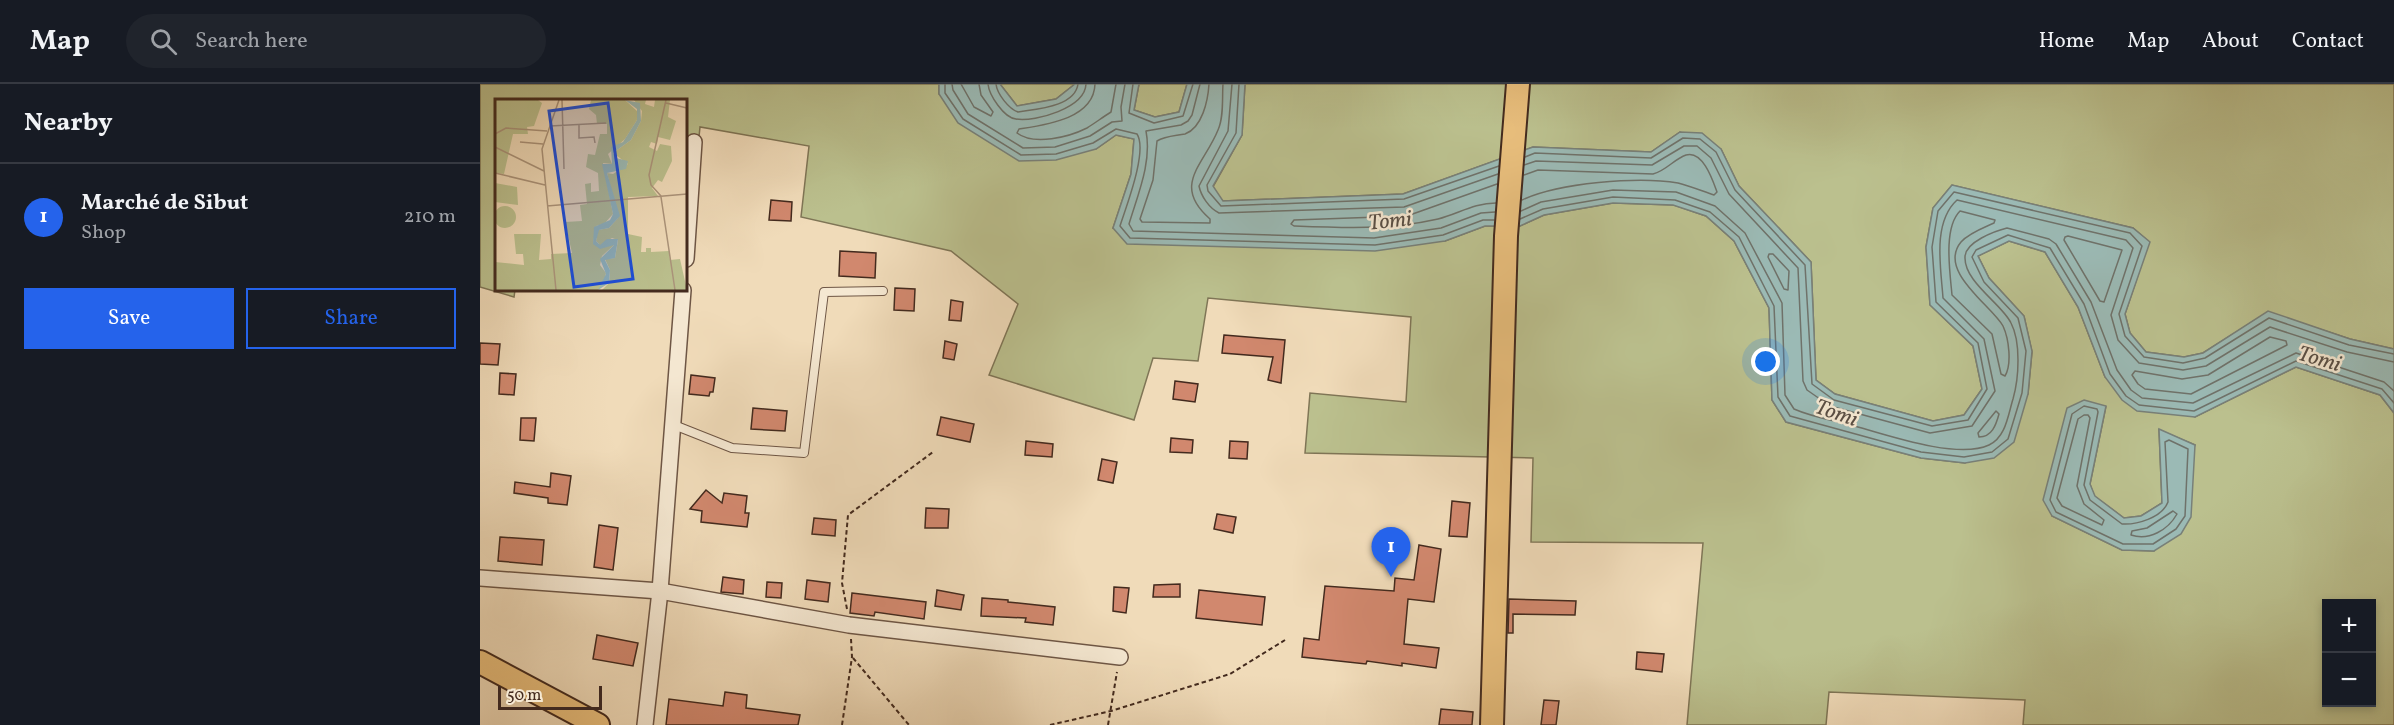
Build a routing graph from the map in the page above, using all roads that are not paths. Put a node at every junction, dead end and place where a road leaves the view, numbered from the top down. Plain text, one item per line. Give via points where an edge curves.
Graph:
1 (1518, 84) edge
2 (694, 142) dead end
3 (687, 244) edge
4 (683, 291) edge
5 (883, 291) dead end
6 (674, 425) junction
7 (480, 578) edge
8 (660, 591) junction
9 (1120, 657) road end
10 (480, 662) edge
11 (598, 725) edge
12 (645, 725) edge
13 (1492, 725) edge

1 - 13 main road via 1506,236
2 - 3 street
4 - 6 street
5 - 6 lane via 824,292 804,453 732,448
6 - 8 street
7 - 8 street
8 - 9 street via 849,625
8 - 12 street
10 - 11 main road

